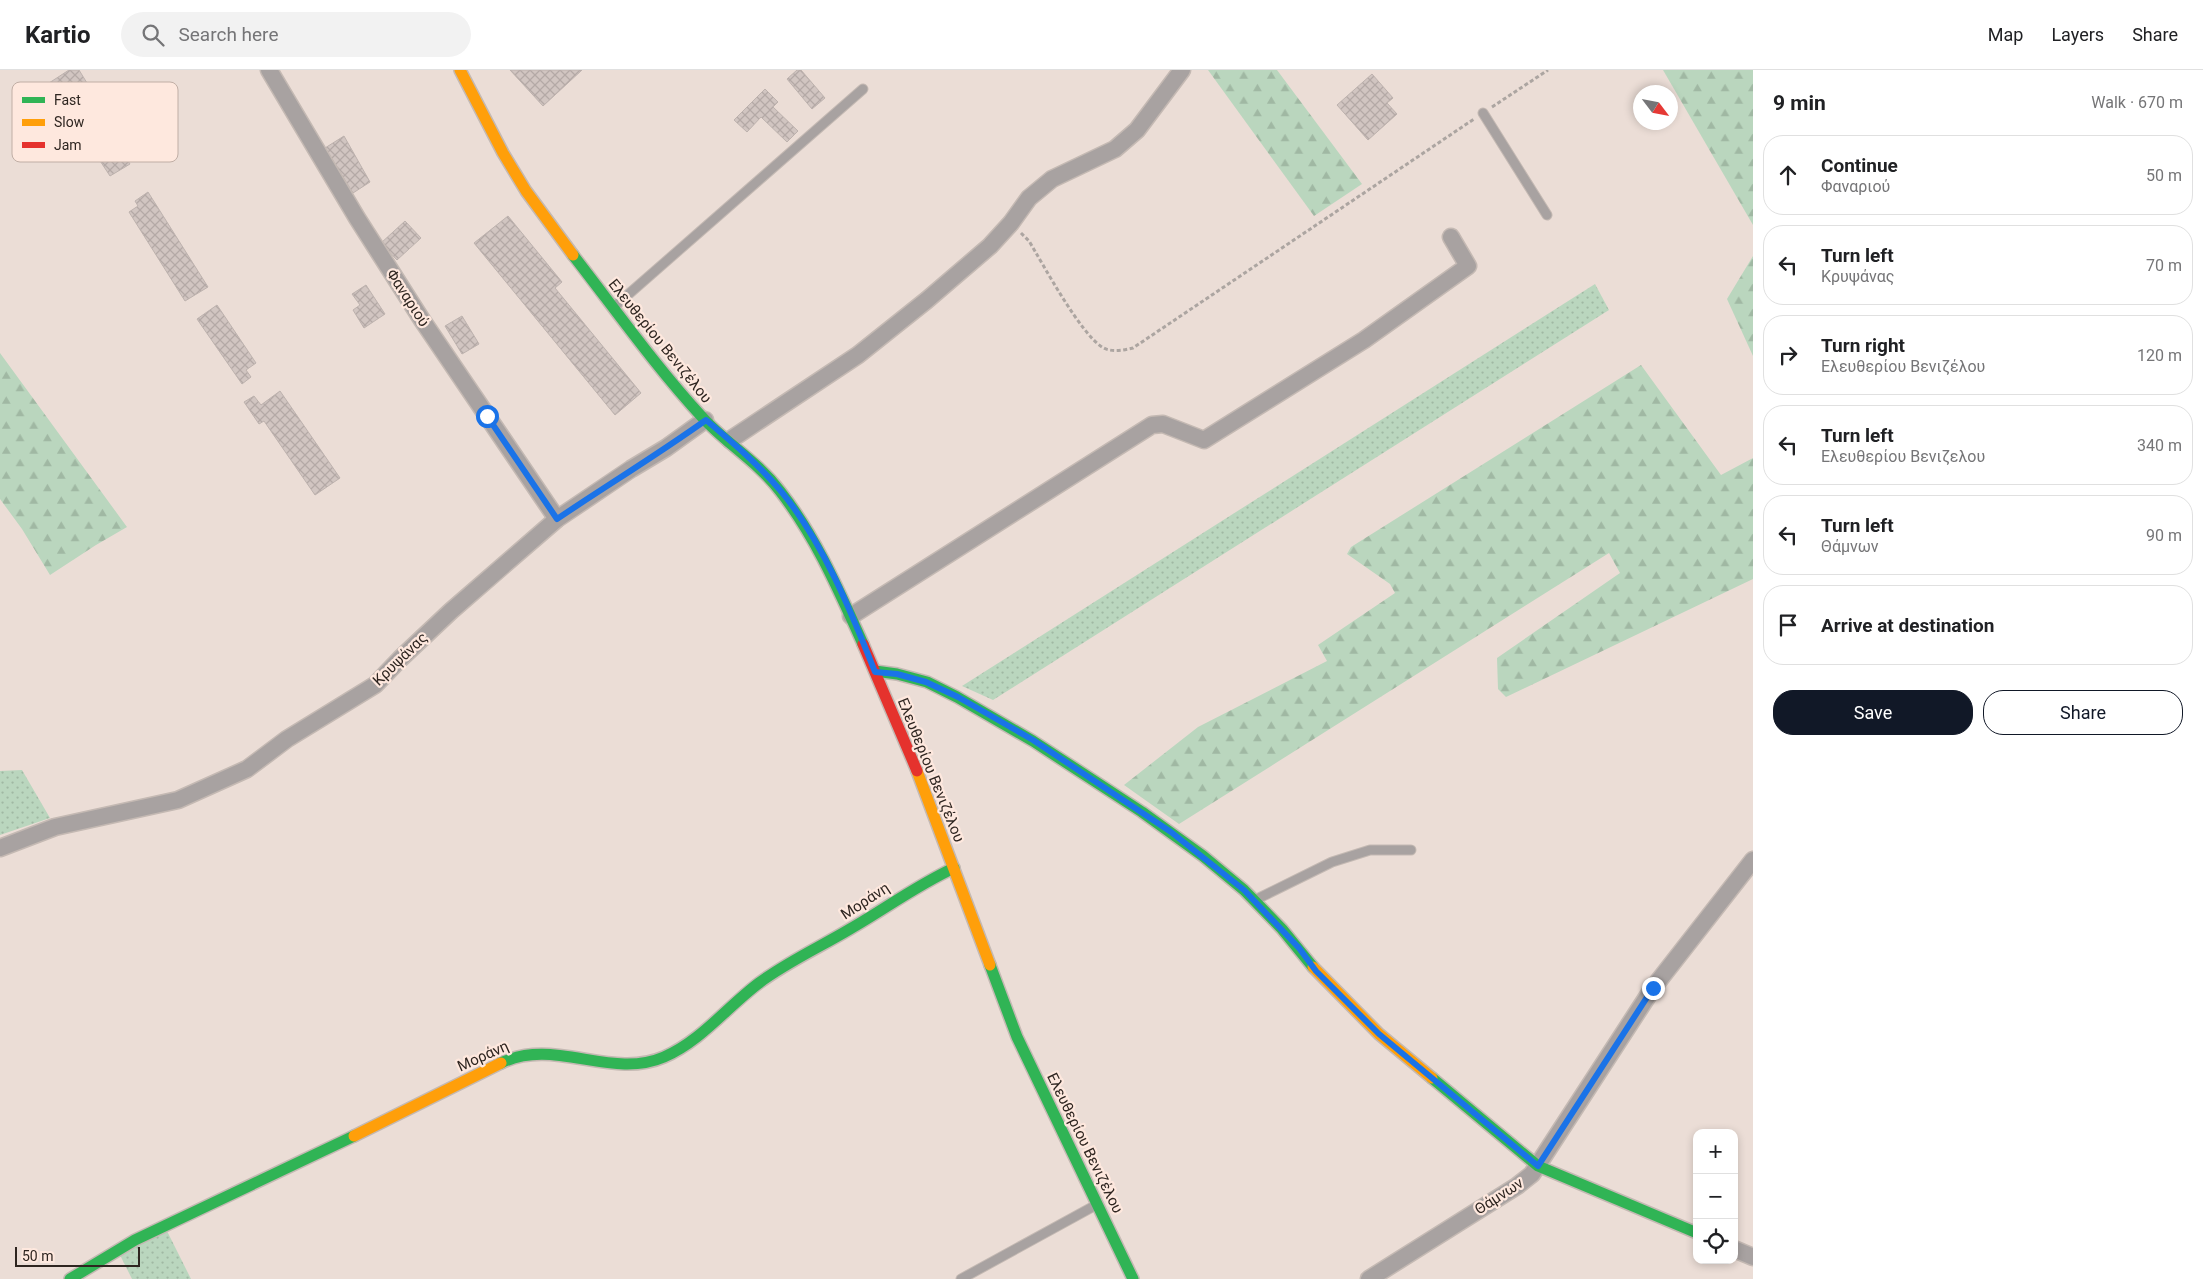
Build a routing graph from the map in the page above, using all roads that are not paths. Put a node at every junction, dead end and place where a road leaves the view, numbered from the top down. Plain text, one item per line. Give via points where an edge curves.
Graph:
1 (269, 70) edge
2 (460, 70) edge
3 (1182, 70) edge
4 (863, 89) dead end
5 (1483, 113) road end
6 (1547, 215) dead end
7 (1451, 237) dead end
8 (613, 308) junction
9 (706, 420) junction
10 (730, 440) junction
11 (557, 519) junction
12 (851, 616) junction
13 (875, 672) junction
14 (0, 848) edge
15 (1412, 850) dead end
16 (1753, 860) edge
17 (954, 868) junction
18 (1255, 900) junction
19 (1538, 1166) junction
20 (1098, 1203) junction
21 (1693, 1231) edge
22 (1738, 1251) edge
23 (1753, 1258) edge
24 (70, 1279) edge
25 (961, 1279) edge
26 (1133, 1279) edge
27 (1369, 1279) edge

1 - 11 street, Φαναριού via 422,320
2 - 8 street, Ελευθερίου Βενιζέλου via 526,191
3 - 10 street via 1137,130 1115,149 1052,179 1029,198 990,246 958,274 858,355
4 - 8 lane
5 - 6 lane
7 - 12 street via 1468,266 1347,350 1204,440 1163,424 1152,425
8 - 9 street, Ελευθερίου Βενιζέλου via 678,391
9 - 10 street, Ελευθερίου Βενιζέλου
9 - 11 street, Κρυψάνας
10 - 12 street, Ελευθερίου Βενιζέλου via 759,466 792,507 821,554
11 - 14 street, Κρυψάνας via 451,611 375,685 287,739 247,769 178,800 56,827
12 - 13 street, Ελευθερίου Βενιζέλου
13 - 17 street, Ελευθερίου Βενιζέλου
13 - 18 street via 926,682 1033,740 1171,832
15 - 18 lane via 1370,850 1332,862
16 - 19 street, Θάμνων via 1653,988
17 - 20 street, Ελευθερίου Βενιζέλου via 1017,1037
17 - 24 street, Μοράνη via 919,884 867,919 760,982 704,1031 661,1059 623,1065 552,1053 512,1058 135,1240
18 - 19 street via 1316,971 1379,1034
19 - 21 street
19 - 27 street, Θάμνων via 1517,1186
20 - 25 lane
20 - 26 street, Ελευθερίου Βενιζέλου
22 - 23 street

